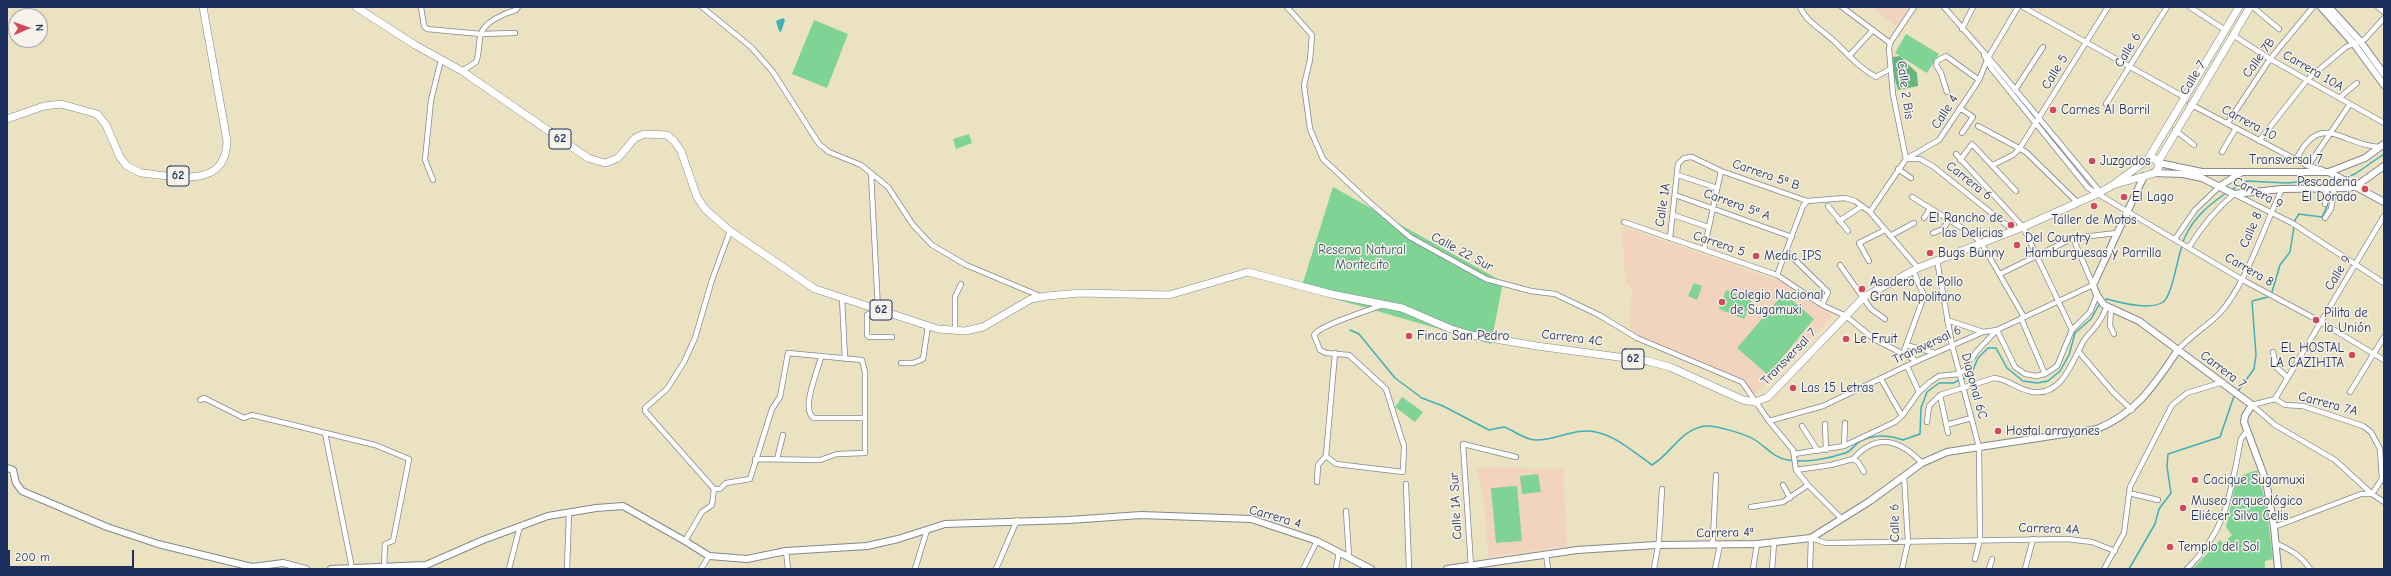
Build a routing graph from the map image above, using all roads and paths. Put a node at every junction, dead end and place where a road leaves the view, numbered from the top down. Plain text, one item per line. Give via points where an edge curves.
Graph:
1 (203, 7) edge
2 (356, 7) edge
3 (421, 7) edge
4 (518, 7) edge
5 (702, 7) edge
6 (1287, 7) edge
7 (1800, 7) edge
8 (1842, 7) edge
9 (1914, 7) edge
10 (1944, 7) edge
11 (2018, 7) edge
12 (2023, 7) edge
13 (2108, 7) edge
14 (2168, 7) edge
15 (2190, 7) edge
16 (2239, 7) edge
17 (2250, 7) edge
18 (2253, 7) edge
19 (2313, 7) edge
20 (2321, 7) edge
21 (2329, 7) edge
22 (2378, 7) edge
23 (1970, 8) edge
24 (2384, 12) edge
25 (2384, 18) edge
26 (1962, 29) junction
27 (2279, 29) dead end
28 (1873, 30) junction
29 (2225, 30) junction
30 (515, 33) dead end
31 (481, 34) junction
32 (2233, 35) junction
33 (2087, 41) junction
34 (1890, 43) junction
35 (2357, 43) junction
36 (2043, 47) dead end
37 (1849, 56) junction
38 (1987, 58) junction
39 (2270, 59) junction
40 (441, 60) junction
41 (2130, 66) junction
42 (1890, 69) junction
43 (462, 71) junction
44 (2384, 74) edge
45 (1979, 80) junction
46 (2307, 80) junction
47 (2357, 83) dead end
48 (2384, 85) edge
49 (2015, 90) junction
50 (1947, 92) dead end
51 (2184, 97) junction
52 (2339, 98) junction
53 (2106, 104) dead end
54 (2190, 104) junction
55 (2350, 104) junction
56 (1960, 108) junction
57 (7, 119) edge
58 (2039, 119) junction
59 (2384, 123) edge
60 (2227, 124) junction
61 (2035, 125) junction
62 (1978, 126) dead end
63 (2236, 128) junction
64 (2175, 130) junction
65 (2332, 132) junction
66 (1962, 133) dead end
67 (2259, 141) junction
68 (2194, 145) dead end
69 (2382, 146) edge
70 (2020, 148) junction
71 (2222, 152) dead end
72 (1956, 154) dead end
73 (1692, 157) joint
74 (1906, 158) junction
75 (1960, 160) junction
76 (2147, 160) junction
77 (2296, 160) junction
78 (2158, 162) junction
79 (1993, 165) junction
80 (2308, 166) junction
81 (2384, 166) edge
82 (1898, 169) junction
83 (1721, 171) junction
84 (2242, 172) junction
85 (2329, 172) junction
86 (871, 173) junction
87 (2153, 174) junction
88 (1678, 175) junction
89 (2144, 176) junction
90 (1911, 178) dead end
91 (433, 180) dead end
92 (2113, 185) junction
93 (2353, 185) junction
94 (2222, 187) junction
95 (1717, 188) junction
96 (2282, 189) junction
97 (2331, 189) junction
98 (2016, 191) dead end
99 (2234, 193) junction
100 (2100, 194) junction
101 (1675, 195) junction
102 (1912, 197) dead end
103 (1807, 201) junction
104 (2384, 202) edge
105 (2078, 203) junction
106 (2325, 204) dead end
107 (1828, 206) dead end
108 (1862, 206) junction
109 (1712, 208) junction
110 (1930, 209) junction
111 (2128, 211) junction
112 (2271, 211) junction
113 (1870, 212) junction
114 (1673, 215) junction
115 (2384, 216) edge
116 (1924, 218) dead end
117 (2325, 218) dead end
118 (1949, 220) junction
119 (1839, 221) junction
120 (1624, 222) dead end
121 (1914, 223) dead end
122 (1708, 227) junction
123 (2023, 227) junction
124 (1885, 230) junction
125 (730, 231) junction
126 (1848, 231) dead end
127 (2014, 231) junction
128 (1933, 232) dead end
129 (2117, 233) junction
130 (1890, 236) junction
131 (1792, 237) junction
132 (1670, 238) junction
133 (2073, 238) junction
134 (2177, 240) junction
135 (1982, 244) junction
136 (2187, 246) junction
137 (1704, 250) junction
138 (1787, 252) junction
139 (2036, 256) junction
140 (1937, 260) junction
141 (1869, 261) dead end
142 (2356, 264) junction
143 (1840, 265) dead end
144 (1916, 269) junction
145 (2000, 274) junction
146 (1777, 275) junction
147 (2242, 279) junction
148 (2384, 283) edge
149 (961, 284) dead end
150 (2093, 285) junction
151 (1041, 297) junction
152 (1864, 297) junction
153 (842, 298) junction
154 (2058, 301) junction
155 (2103, 303) junction
156 (1384, 304) junction
157 (1822, 305) junction
158 (878, 309) junction
159 (1846, 316) junction
160 (2022, 318) junction
161 (1885, 319) dead end
162 (1947, 320) junction
163 (2321, 322) junction
164 (928, 326) junction
165 (955, 330) junction
166 (1997, 330) junction
167 (2072, 330) junction
168 (1983, 332) junction
169 (2114, 334) dead end
170 (892, 336) dead end
171 (2384, 338) edge
172 (1990, 339) junction
173 (2000, 339) junction
174 (1906, 345) junction
175 (1952, 346) junction
176 (2178, 350) junction
177 (2079, 352) junction
178 (2273, 352) dead end
179 (1335, 353) junction
180 (1935, 353) junction
181 (2375, 353) junction
182 (1903, 354) junction
183 (821, 357) junction
184 (845, 359) junction
185 (2384, 360) edge
186 (1916, 361) junction
187 (901, 363) dead end
188 (1907, 366) junction
189 (2045, 374) junction
190 (1960, 376) junction
191 (2288, 378) junction
192 (1881, 379) junction
193 (2223, 382) junction
194 (1963, 387) junction
195 (1919, 392) junction
196 (2350, 392) dead end
197 (1940, 395) junction
198 (2275, 399) junction
199 (200, 400) dead end
200 (1755, 402) junction
201 (2252, 405) junction
202 (2132, 410) junction
203 (1902, 416) junction
204 (865, 418) junction
205 (1971, 418) junction
206 (1769, 421) junction
207 (1927, 422) dead end
208 (1845, 423) dead end
209 (1825, 424) dead end
210 (1946, 425) junction
211 (1802, 426) dead end
212 (2246, 432) junction
213 (326, 433) junction
214 (1948, 433) dead end
215 (783, 435) dead end
216 (1844, 446) junction
217 (1979, 447) junction
218 (1826, 450) junction
219 (1818, 451) junction
220 (1326, 456) junction
221 (1516, 457) dead end
222 (755, 459) junction
223 (1795, 459) junction
224 (1853, 459) junction
225 (777, 460) junction
226 (1922, 463) junction
227 (7, 468) edge
228 (1796, 470) junction
229 (1864, 472) dead end
230 (1716, 474) dead end
231 (1904, 476) junction
232 (2383, 480) edge
233 (1317, 482) dead end
234 (1406, 484) dead end
235 (1783, 485) dead end
236 (1808, 485) junction
237 (714, 489) junction
238 (1662, 489) dead end
239 (2129, 493) junction
240 (2372, 494) junction
241 (1790, 498) junction
242 (2158, 500) dead end
243 (2384, 502) edge
244 (1752, 507) dead end
245 (1346, 511) dead end
246 (569, 512) junction
247 (1842, 519) junction
248 (1018, 520) junction
249 (520, 526) junction
250 (2274, 527) junction
251 (927, 530) junction
252 (1811, 538) junction
253 (1980, 539) junction
254 (2033, 539) junction
255 (1317, 541) junction
256 (1908, 542) junction
257 (688, 543) junction
258 (1774, 543) junction
259 (2275, 543) junction
260 (1757, 544) junction
261 (1656, 545) junction
262 (1711, 545) junction
263 (1720, 545) junction
264 (786, 550) junction
265 (2115, 551) junction
266 (1339, 552) junction
267 (1546, 554) junction
268 (708, 556) junction
269 (1349, 557) junction
270 (1975, 559) dead end
271 (1992, 559) dead end
272 (1471, 566) junction
273 (271, 567) edge
274 (384, 567) junction
275 (426, 567) edge
276 (352, 568) edge
277 (306, 569) edge
278 (331, 569) edge
279 (509, 569) edge
280 (567, 569) edge
281 (701, 569) edge
282 (788, 569) edge
283 (915, 569) edge
284 (996, 569) edge
285 (1303, 569) edge
286 (1336, 569) edge
287 (1371, 569) edge
288 (1409, 569) edge
289 (1447, 569) edge
290 (1548, 569) edge
291 (1654, 569) edge
292 (1715, 569) edge
293 (1753, 569) edge
294 (1772, 569) edge
295 (1810, 569) edge
296 (1902, 569) edge
297 (1989, 569) edge
298 (2025, 569) edge
299 (2104, 569) edge
300 (2187, 569) edge
301 (2278, 569) edge
302 (2310, 569) edge

1 - 57 main road, 62 via 227,141 225,159 207,175 186,177 141,174 133,170 120,157 106,125 97,114 61,104 44,106
2 - 40 main road, 62
3 - 31 street via 424,26 427,29
4 - 31 street via 502,15
5 - 86 street via 750,47 773,72 819,144 829,152 861,165
6 - 200 street, Calle 22 Sur via 1312,35 1304,85 1310,129 1323,159 1410,237 1486,279 1555,294 1599,315 1636,338 1742,382
7 - 37 street via 1807,19
8 - 28 street
9 - 34 street, Calle 2 Bis
10 - 26 street, Carrera 8
11 - 38 street, Calle 4
12 - 33 street
13 - 33 street, Calle 5
14 - 41 street, Calle 6
15 - 29 street
16 - 29 main road, Calle 7
17 - 32 main road, Calle 7
18 - 27 street
19 - 39 street, Calle 7B
20 - 35 street
21 - 35 street
22 - 24 street
23 - 26 street
25 - 35 street via 2365,39
26 - 38 street, Carrera 8
28 - 34 street
28 - 37 street
29 - 51 main road, Calle 7
30 - 31 street
31 - 43 street via 476,62
32 - 39 street, Carrera 10A
32 - 54 main road, Calle 7
33 - 41 street
33 - 58 street, Calle 5
34 - 42 street, Calle 2 Bis
35 - 44 street
35 - 46 street via 2346,47
35 - 48 street
36 - 49 street
37 - 42 street via 1860,68 1876,77
38 - 45 street, Calle 4
38 - 49 street, Carrera 8
38 - 61 street, Carrera 8
39 - 46 street, Carrera 10A
39 - 60 street, Calle 7B
40 - 43 main road, 62
40 - 91 street via 431,100 425,160
41 - 51 street
41 - 53 street, Calle 6
42 - 74 street, Calle 2 Bis
43 - 125 main road, 62 via 596,162 604,163 618,158 635,138 644,134 667,136 681,151 697,197 705,209
45 - 50 street via 1946,56 1936,62 1936,65
45 - 56 street, Calle 4
46 - 52 street, Carrera 10A
46 - 67 street
47 - 52 street
49 - 58 street, Carrera 8
51 - 76 main road, Calle 7
52 - 55 street, Carrera 10A
54 - 60 street, Carrera 10
54 - 64 main road, Calle 7
55 - 59 street, Carrera 10A
55 - 65 street
56 - 66 street via 1973,117
56 - 74 street, Calle 4 via 1939,140
58 - 61 street, Calle 5
58 - 100 street, Carrera 8
60 - 63 street, Carrera 10
61 - 70 street, Calle 5
61 - 100 street, Carrera 8 via 2088,188
62 - 70 street
63 - 67 street, Carrera 10
63 - 71 street
64 - 68 street
64 - 78 main road, Calle 7
65 - 69 street via 2359,143
65 - 77 street via 2320,134 2310,140 2301,149
65 - 80 street
67 - 77 street, Carrera 10
69 - 85 street via 2365,158
70 - 79 street via 2013,155
70 - 105 street
72 - 75 street
73 - 83 street, Carrera 5ª B
73 - 88 street, Calle 1A via 1684,158 1678,164
74 - 82 street, Calle 4
74 - 127 street, Carrera 6 via 1920,160 1934,167
75 - 79 street via 1972,144
75 - 123 street
76 - 78 main road via 2154,158
76 - 87 main road via 2145,170
76 - 92 main road, Transversal 7
77 - 80 street, Carrera 10
78 - 84 street, Transversal 7 via 2202,172
78 - 87 main road via 2158,170
79 - 98 street
80 - 85 street, Carrera 10
81 - 93 street
82 - 90 street
82 - 113 street, Calle 4
83 - 95 street
83 - 103 street, Carrera 5ª B
84 - 85 street, Transversal 7
84 - 94 street
85 - 93 street, Carrera 10
86 - 151 street via 888,187 913,225 932,245 966,265
86 - 158 street
87 - 89 main road, Transversal 7
87 - 94 street, Carrera 9 via 2183,174 2202,178
88 - 95 street
88 - 101 street, Calle 1A
89 - 92 main road, Transversal 7
89 - 111 street
92 - 100 main road, Transversal 7
93 - 97 street
93 - 104 street, Carrera 10
94 - 99 street, Carrera 9
94 - 134 street via 2195,210
95 - 109 street
96 - 97 street
96 - 99 street
96 - 112 street, Calle 8
97 - 106 street
97 - 117 street via 2331,209
99 - 112 street, Carrera 9
99 - 136 street via 2216,209
100 - 105 main road, Transversal 7
100 - 111 street, Carrera 8
101 - 109 street, Carrera 5ª A
101 - 114 street, Calle 1A
102 - 110 street
103 - 108 street, Carrera 5ª B via 1845,198
103 - 131 street via 1802,206
105 - 123 main road, Transversal 7
107 - 119 street
108 - 113 street, Carrera 5ª B
108 - 119 street
109 - 122 street
109 - 131 street, Carrera 5ª A
110 - 116 street
110 - 118 street
111 - 129 street
111 - 134 street, Carrera 8
112 - 142 street, Carrera 9
112 - 147 street, Calle 8
113 - 124 street, Carrera 5ª B
114 - 122 street
114 - 132 street, Calle 1A
115 - 142 street, Calle 9
118 - 128 street via 1943,229
118 - 135 street
119 - 126 street
120 - 132 street, Carrera 5
121 - 130 street
122 - 137 street
123 - 127 main road, Transversal 7
123 - 139 street
124 - 130 street, Carrera 5ª B
124 - 141 street via 1859,243
125 - 153 main road, 62 via 815,289
125 - 237 street via 687,355 667,389 645,408
127 - 135 main road, Transversal 7
129 - 133 street
129 - 150 street
130 - 144 street, Carrera 5ª B
131 - 138 street
132 - 137 street, Carrera 5
133 - 139 street
133 - 150 street
134 - 136 street, Carrera 8
135 - 140 main road, Transversal 7
135 - 145 street
136 - 147 street, Carrera 8
137 - 146 street, Carrera 5
138 - 146 street
138 - 157 street via 1828,292
139 - 145 street
139 - 154 street
140 - 144 main road, Transversal 7
140 - 162 street, Diagonal 6C
142 - 148 street, Carrera 9
142 - 163 street, Calle 9
143 - 152 street
144 - 152 main road, Transversal 7
144 - 174 street, Carrera 5ª B via 1924,296
145 - 160 street
146 - 157 street, Carrera 5
147 - 163 street, Carrera 8
147 - 176 street, Calle 8 via 2218,314 2190,336
149 - 165 street via 955,297
150 - 154 street, Transversal 6
150 - 155 street
151 - 156 main road, 62 via 1080,293 1169,295 1248,272 1330,294
151 - 165 main road, 62 via 1031,299 983,327 965,331
152 - 159 main road, Transversal 7
152 - 161 street via 1872,309
153 - 158 main road, 62
153 - 184 street
154 - 160 street, Transversal 6
154 - 167 street
155 - 167 street
155 - 169 street
155 - 176 street, Carrera 7 via 2139,321
155 - 177 street via 2098,323 2083,341
156 - 179 street via 1317,330 1314,335 1320,350
156 - 200 main road, Carrera 4C / 62 via 1402,308 1471,335 1670,366 1743,400
157 - 159 street, Carrera 5
158 - 164 main road, 62
158 - 170 street via 867,315 867,335 869,338
159 - 182 street, Carrera 5 via 1874,339
159 - 200 main road, Transversal 7 via 1768,397
160 - 166 street, Transversal 6
160 - 189 street
162 - 168 street
162 - 175 street, Diagonal 6C
163 - 181 street, Carrera 8
163 - 191 street, Calle 9
164 - 165 main road, 62
164 - 187 street via 923,359 913,363
166 - 168 street, Transversal 6
166 - 172 street
166 - 173 street
167 - 189 street via 2060,362
168 - 175 street, Transversal 6
171 - 181 street
172 - 173 street
172 - 190 street via 1976,352
173 - 189 street via 2015,367 2025,374
174 - 180 street
174 - 182 street, Carrera 5ª B
175 - 180 street, Transversal 6
175 - 190 street, Diagonal 6C
176 - 193 street, Carrera 7
176 - 202 street, Carrera 4ª via 2145,397
177 - 194 street via 2068,373 2050,390 2034,393 2014,387 2000,378
177 - 202 street
178 - 191 street via 2276,367
179 - 220 street
179 - 220 street via 1349,355 1386,389 1404,446 1402,472 1336,464
180 - 186 street, Transversal 6
181 - 185 street, Carrera 8
181 - 196 street
182 - 186 street, Carrera 5
183 - 184 street
183 - 204 street via 812,385 808,411 810,416
183 - 222 street via 788,353 780,398 772,409
184 - 204 street via 862,360 865,372
186 - 188 street, Transversal 6
188 - 192 street, Transversal 6
188 - 195 street
190 - 194 street, Diagonal 6C
190 - 195 street via 1939,376
191 - 198 street, Calle 9
192 - 203 street
192 - 206 street, Transversal 6 via 1823,406
193 - 201 street, Carrera 7
193 - 239 street via 2187,393 2172,405
194 - 197 street
194 - 205 street, Diagonal 6C
195 - 203 street
197 - 207 street via 1930,406
197 - 210 street
198 - 201 street
198 - 232 street, Carrera 7A via 2285,405 2303,406 2363,426 2371,432 2380,449
199 - 213 street via 210,400 244,418 252,415
200 - 206 street
201 - 212 street via 2245,416
201 - 240 street, Carrera 7 via 2274,425 2335,460
202 - 217 street, Carrera 4ª via 2117,421 2097,429
203 - 216 street
204 - 225 street via 865,453 837,454 820,460
205 - 210 street
205 - 217 street, Diagonal 6C
206 - 223 street
208 - 216 street
209 - 218 street
210 - 214 street
211 - 219 street
212 - 250 street via 2266,481
212 - 300 street via 2241,439 2229,502 2221,524 2206,551
213 - 274 street via 375,445 409,459 393,541 385,544 383,548
213 - 276 street
215 - 225 street
216 - 218 street
217 - 226 street, Carrera 4ª via 1947,452
217 - 253 street, Diagonal 6C
218 - 219 street
219 - 223 street
220 - 233 street via 1318,465
221 - 272 street, Calle 1A Sur via 1463,444
222 - 225 street
222 - 237 street via 750,479 726,483 720,489
223 - 228 street
224 - 226 street via 1863,448 1875,443 1892,442 1908,448
224 - 228 street
224 - 229 street
226 - 231 street, Carrera 4ª
227 - 273 street via 13,470 16,484 22,491 135,537 252,567
228 - 236 street
230 - 262 street via 1714,540
231 - 247 street, Carrera 4ª
231 - 256 street, Calle 6
232 - 240 street
234 - 288 street
235 - 241 street
236 - 241 street
236 - 247 street
237 - 257 street via 712,505 702,512
238 - 261 street via 1659,540
239 - 242 street
239 - 265 street via 2124,534
240 - 243 street, Carrera 7
240 - 250 street via 2361,494
241 - 244 street via 1783,502
245 - 269 street
246 - 249 street
246 - 257 street via 623,506
246 - 280 street
247 - 252 street, Carrera 4ª
248 - 251 street, Carrera 4 via 945,524
248 - 255 street, Carrera 4 via 1069,520 1141,514 1251,519
248 - 284 street
249 - 275 street
249 - 279 street
250 - 259 street
251 - 264 street, Carrera 4 via 867,546
251 - 283 street
252 - 256 street, Carrera 4A via 1826,543
252 - 258 street, Carrera 4ª
252 - 295 street
253 - 254 street, Carrera 4A
253 - 256 street, Carrera 4A
253 - 270 street, Diagonal 6C
254 - 265 street, Carrera 4A via 2092,542
254 - 298 street
255 - 266 street, Carrera 4
255 - 285 street
256 - 296 street, Calle 6
257 - 268 street
258 - 260 street, Carrera 4ª
258 - 294 street
259 - 301 street
259 - 302 street via 2289,549 2306,562
260 - 263 street, Carrera 4ª
260 - 293 street
261 - 262 street, Carrera 4ª
261 - 267 street, Carrera 4ª
261 - 291 street
262 - 263 street, Carrera 4ª
263 - 292 street
264 - 268 street, Carrera 4 via 747,559
264 - 282 street
265 - 299 street
266 - 269 street, Carrera 4
266 - 286 street
267 - 272 street, Carrera 4ª
267 - 290 street
268 - 281 street
269 - 287 street, Carrera 4
271 - 297 street
272 - 289 street, Carrera 4ª
273 - 277 street via 283,564
274 - 275 street
274 - 276 street
276 - 278 street

